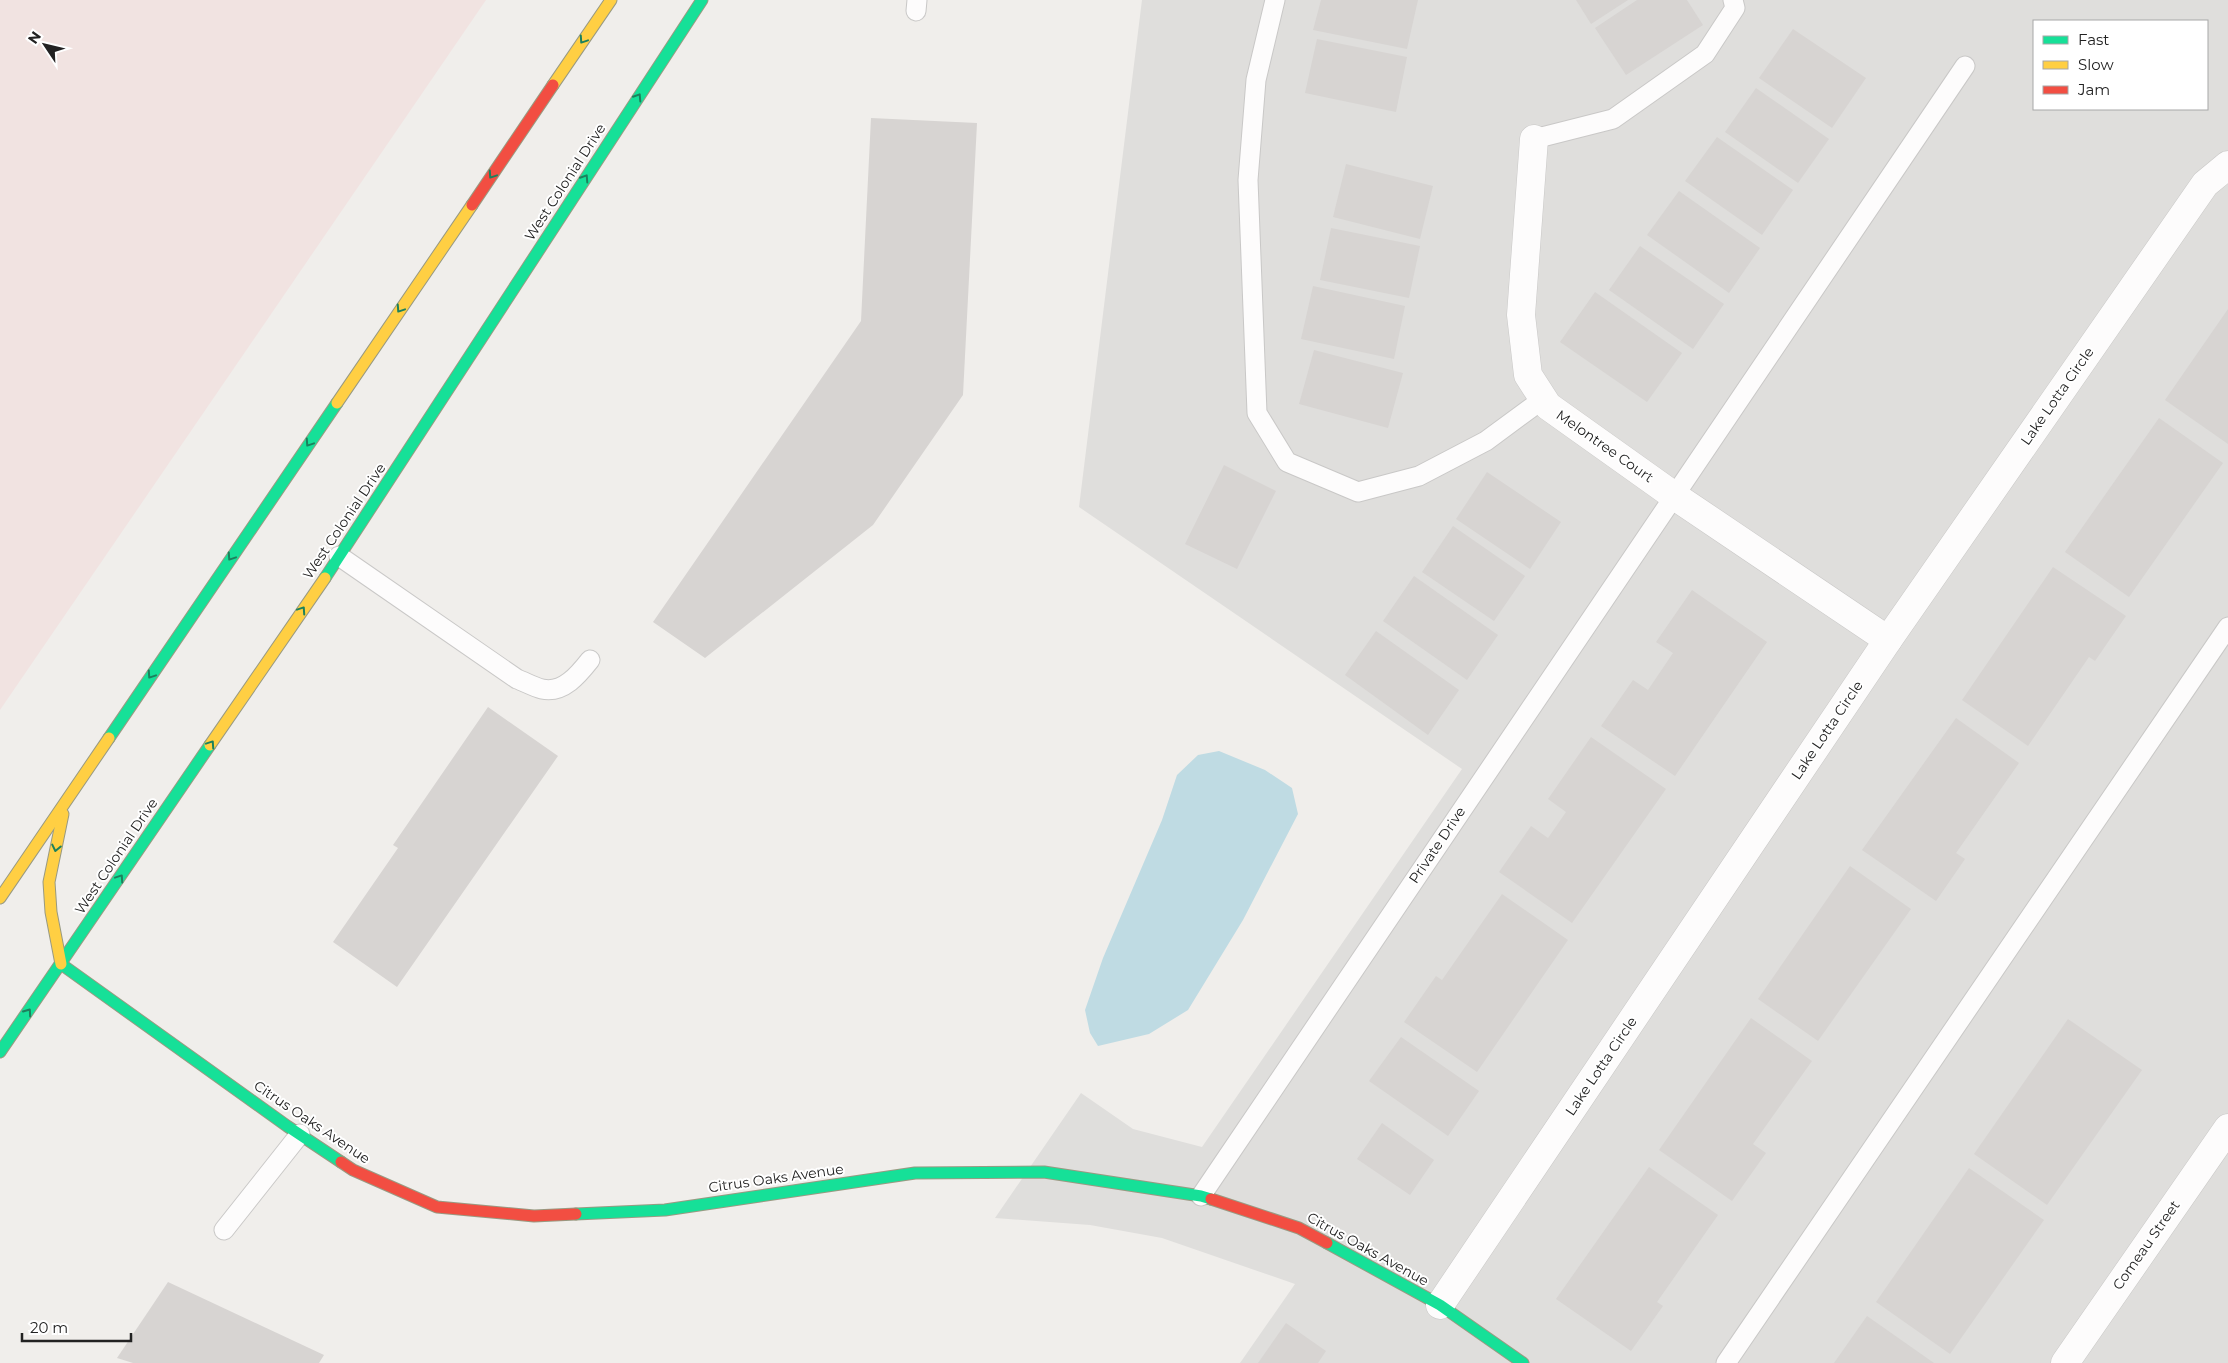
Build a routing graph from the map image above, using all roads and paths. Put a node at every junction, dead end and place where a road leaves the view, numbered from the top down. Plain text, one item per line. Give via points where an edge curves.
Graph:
1 (611, 0) edge
2 (702, 0) edge
3 (1275, 0) edge
4 (1733, 0) edge
5 (1965, 66) dead end
6 (1534, 139) joint
7 (2228, 165) edge
8 (1543, 399) junction
9 (1673, 495) junction
10 (339, 556) junction
11 (2228, 627) edge
12 (1888, 640) junction
13 (590, 660) dead end
14 (65, 800) junction
15 (0, 898) edge
16 (61, 964) junction
17 (0, 1052) edge
18 (2228, 1128) edge
19 (300, 1134) junction
20 (1201, 1196) junction
21 (224, 1230) dead end
22 (1440, 1305) junction
23 (1523, 1363) edge
24 (1726, 1363) edge
25 (2065, 1363) edge

1 -> 14 main road
10 -> 2 main road, West Colonial Drive
3 - 8 lane via 1256,80 1248,180 1257,414 1287,462 1358,492 1419,476 1486,441
4 - 6 lane via 1735,8 1705,54 1613,120
5 - 9 lane, Private Drive
6 - 8 street, Melontree Court via 1521,315 1528,375
7 - 12 street, Lake Lotta Circle via 2205,184
8 - 9 street, Melontree Court via 1548,406
9 - 12 street, Melontree Court
9 - 20 lane, Private Drive
10 - 13 lane via 517,679 544,690 558,688 570,682
16 -> 10 main road, West Colonial Drive
11 - 24 lane
12 - 22 street, Lake Lotta Circle
14 - 15 main road
14 -> 16 main road via 49,882
17 -> 16 main road, West Colonial Drive
16 - 19 main road, Citrus Oaks Avenue
18 - 25 street, Comeau Street
19 - 20 main road, Citrus Oaks Avenue via 353,1170 437,1207 534,1216 665,1210 915,1173 1044,1172
19 - 21 lane
20 - 22 main road, Citrus Oaks Avenue via 1299,1228
22 - 23 main road, Citrus Oaks Avenue

